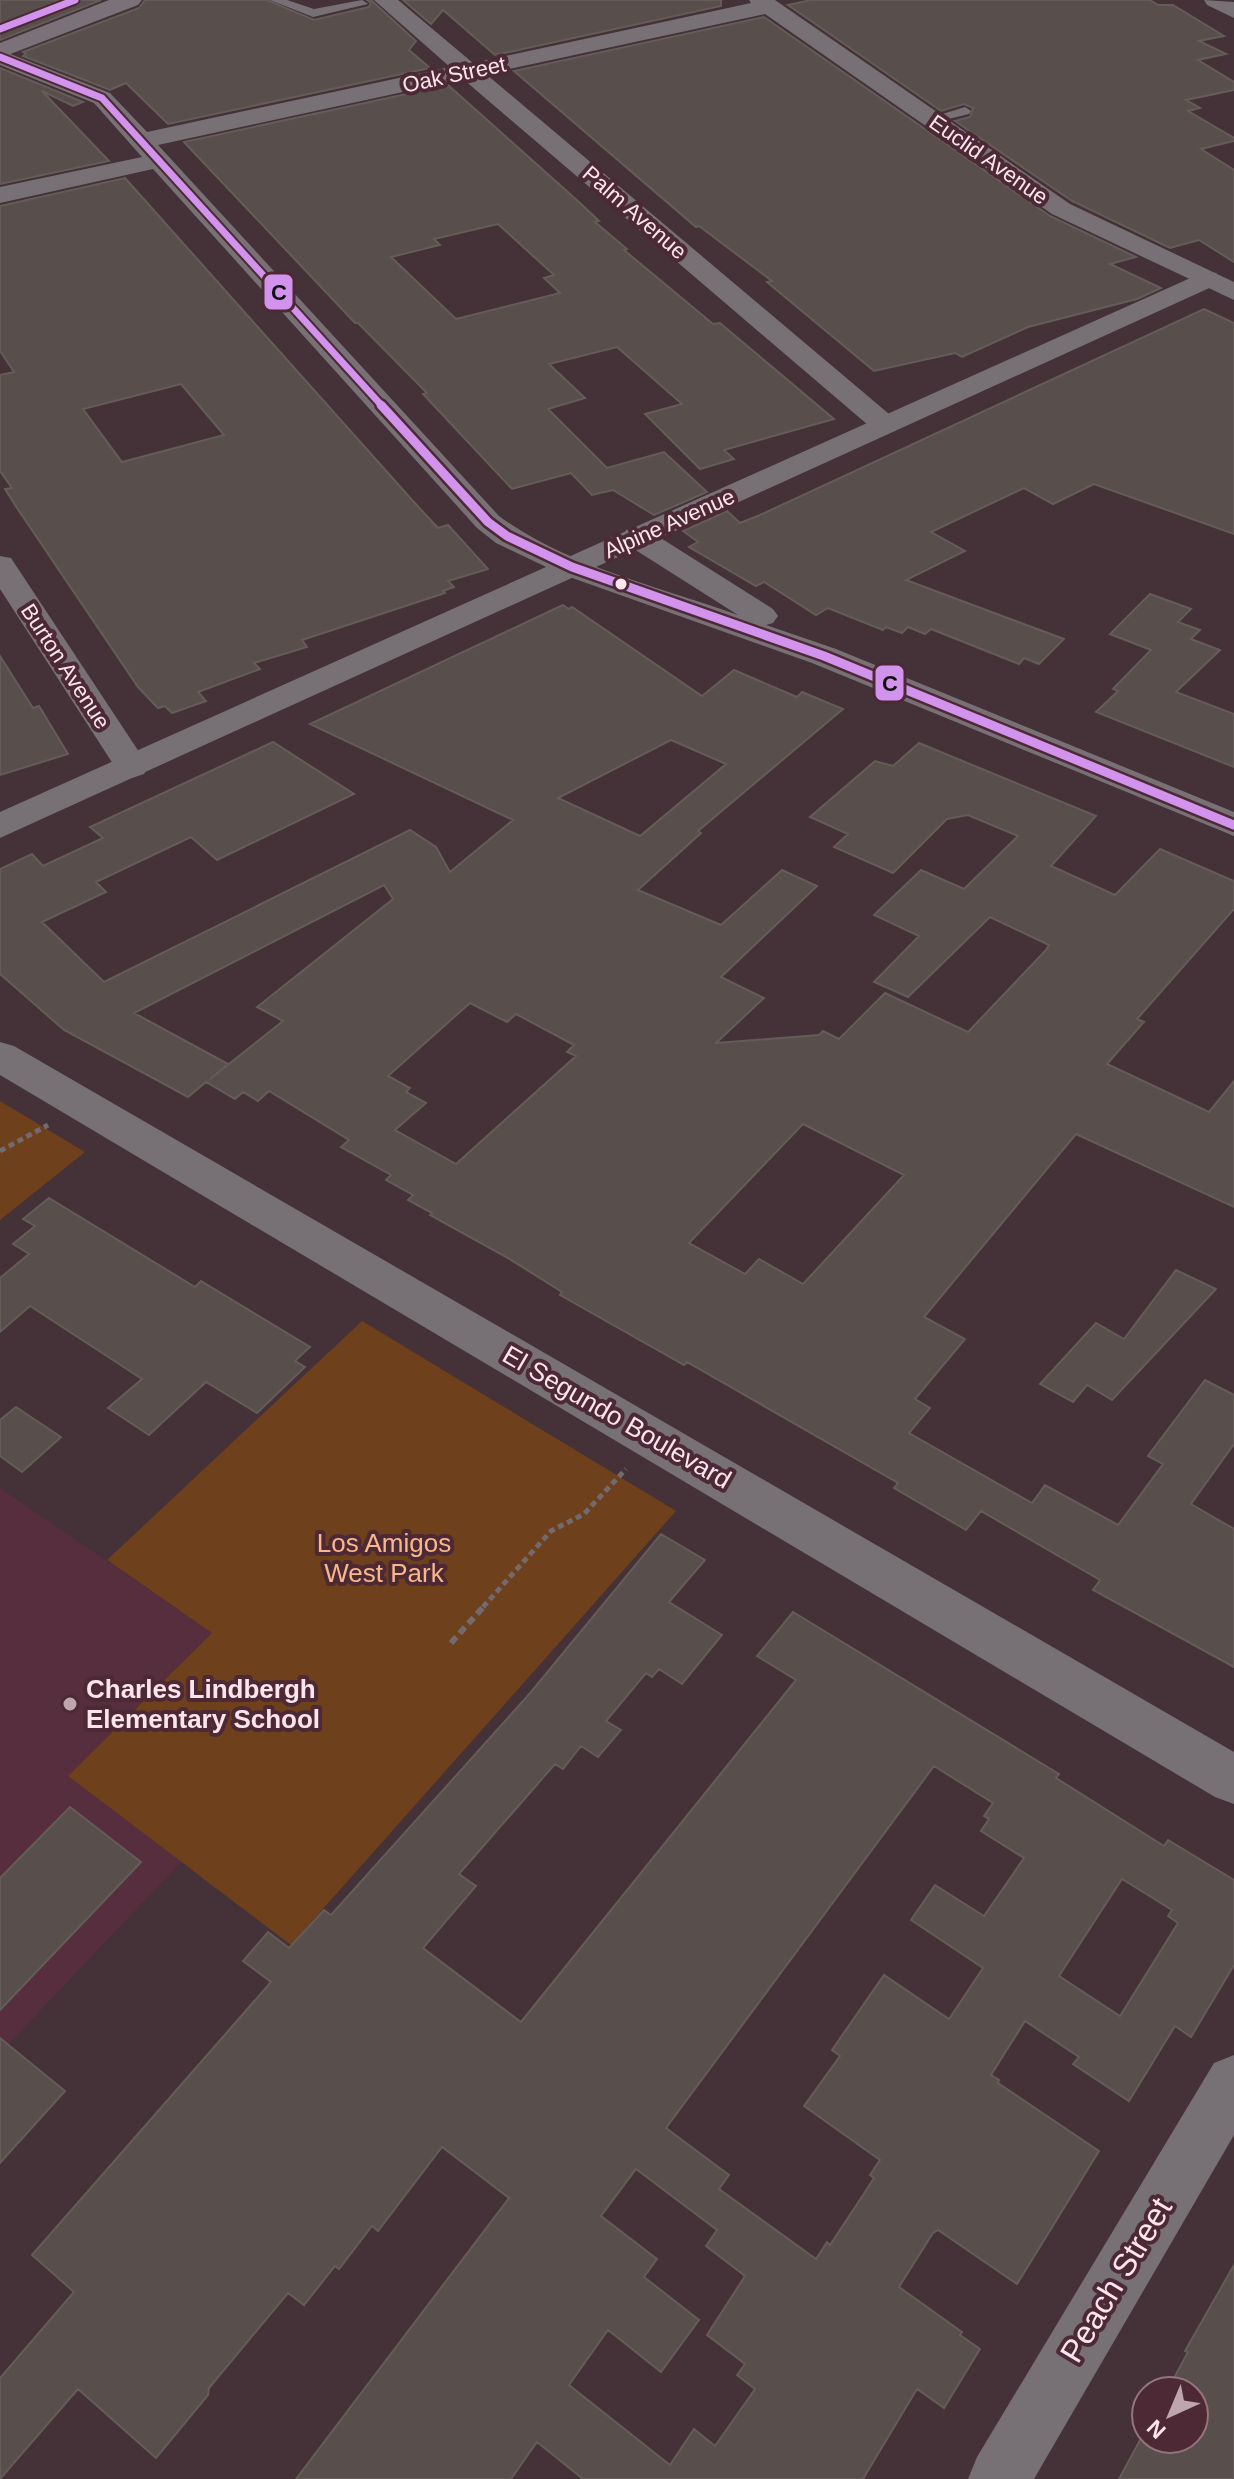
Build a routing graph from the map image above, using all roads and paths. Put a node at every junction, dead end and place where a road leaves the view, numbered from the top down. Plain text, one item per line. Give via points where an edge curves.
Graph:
1 (75, 0) edge
2 (130, 0) edge
3 (276, 0) edge
4 (1215, 0) edge
5 (373, 2) edge
6 (765, 3) edge
7 (1234, 11) edge
8 (0, 29) edge
9 (0, 54) edge
10 (467, 71) junction
11 (965, 111) dead end
12 (932, 119) junction
13 (149, 151) junction
14 (0, 195) edge
15 (1206, 279) junction
16 (1234, 292) edge
17 (885, 425) junction
18 (637, 537) junction
19 (0, 565) edge
20 (572, 567) junction
21 (824, 656) junction
22 (132, 767) junction
23 (1234, 825) edge
24 (0, 826) edge
25 (0, 1056) edge
26 (86, 1105) junction
27 (0, 1151) edge
28 (653, 1438) junction
29 (451, 1643) dead end
30 (1234, 1780) edge
31 (1234, 2082) edge
32 (999, 2479) edge

1 - 8 main road
2 - 9 main road
3 - 5 lane via 313,13
4 - 7 street
5 - 10 street, Palm Avenue
6 - 10 street, Oak Street
6 - 12 street, Euclid Avenue
9 - 13 street via 102,98
10 - 13 street, Oak Street
10 - 17 street, Palm Avenue
11 - 12 lane
12 - 15 street, Euclid Avenue via 1061,209
13 - 14 street, Oak Street
13 - 20 street via 488,522
15 - 16 street, Euclid Avenue
15 - 17 street, Alpine Avenue
17 - 18 street, Alpine Avenue
18 - 20 street, Alpine Avenue
18 - 21 street
19 - 22 street, Burton Avenue
20 - 21 street
20 - 22 street, Alpine Avenue
21 - 23 street
22 - 24 street, Alpine Avenue
25 - 26 street, El Segundo Boulevard
26 - 27 path
26 - 28 street, El Segundo Boulevard
28 - 29 path via 591,1507 551,1531
28 - 30 street, El Segundo Boulevard
31 - 32 street, Peach Street

